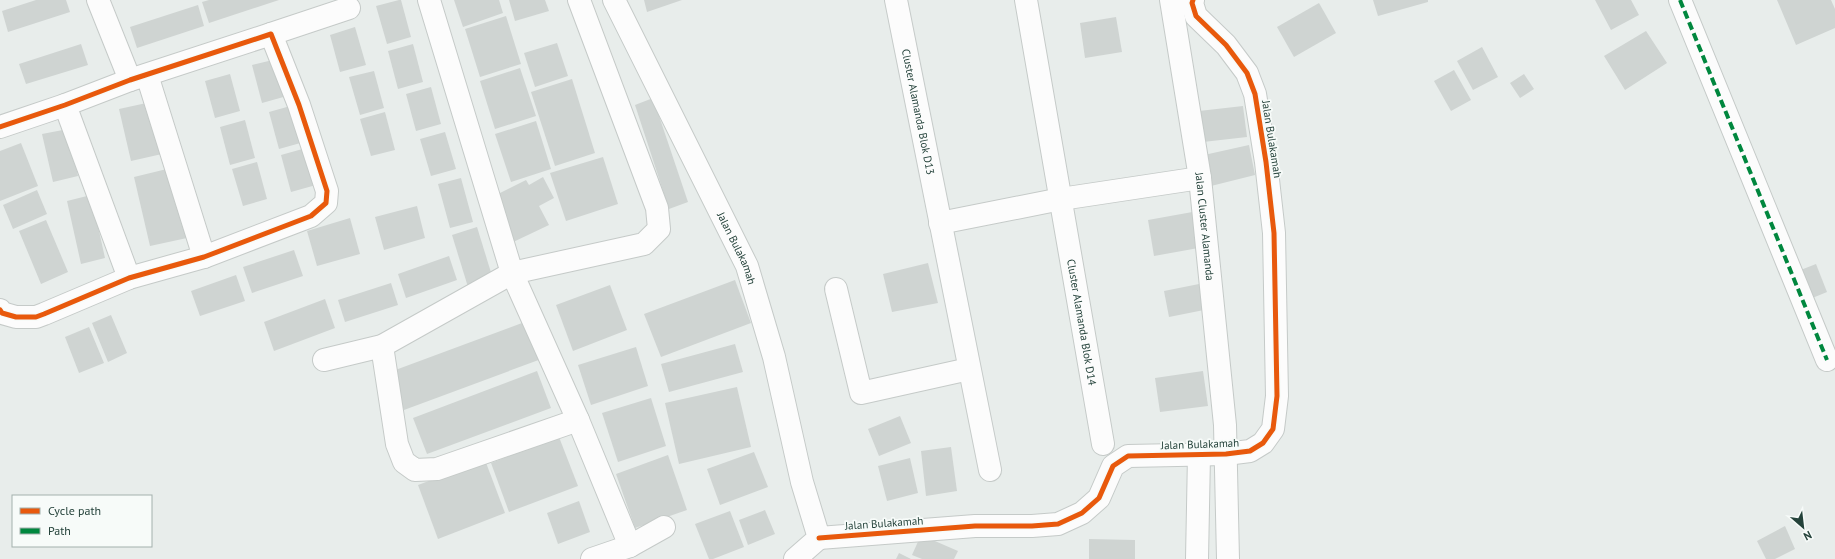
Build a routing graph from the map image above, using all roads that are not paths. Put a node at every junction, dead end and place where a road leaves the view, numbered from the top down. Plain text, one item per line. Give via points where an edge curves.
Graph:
1 (98, 0) edge
2 (429, 0) edge
3 (579, 0) edge
4 (614, 0) edge
5 (896, 0) edge
6 (1026, 0) edge
7 (1171, 0) edge
8 (1193, 0) edge
9 (1680, 0) edge
10 (349, 8) dead end
11 (271, 34) junction
12 (138, 77) junction
13 (65, 105) junction
14 (0, 127) edge
15 (1200, 178) junction
16 (1061, 199) junction
17 (940, 223) junction
18 (204, 256) junction
19 (512, 273) junction
20 (128, 278) junction
21 (836, 289) dead end
22 (0, 310) edge
23 (382, 346) junction
24 (324, 360) dead end
25 (1826, 360) dead end
26 (969, 369) junction
27 (578, 420) junction
28 (1103, 444) dead end
29 (1226, 454) junction
30 (1199, 455) junction
31 (990, 470) dead end
32 (664, 528) dead end
33 (818, 538) junction
34 (630, 546) junction
35 (592, 559) edge
36 (795, 559) edge
37 (1197, 559) edge
38 (1228, 559) edge

1 - 12 street
2 - 19 street
3 - 19 street via 658,208 659,229 644,244
4 - 33 street, Jalan Bulakamah via 746,266 774,357 802,482
5 - 17 street, Cluster Alamanda Blok D13
6 - 16 street
7 - 15 street, Jalan Cluster Alamanda
8 - 29 street, Jalan Bulakamah via 1196,16 1226,45 1247,73 1255,94 1274,233 1277,396 1273,429 1263,443 1250,451
9 - 25 street
10 - 11 street
11 - 12 street
11 - 18 street via 299,104 327,191 326,203 311,216
12 - 13 street
12 - 18 street
13 - 14 street
13 - 20 street
15 - 16 street
15 - 29 street, Jalan Cluster Alamanda
16 - 17 street
16 - 28 street, Cluster Alamanda Blok D14
17 - 26 street
18 - 20 street
19 - 23 street
19 - 27 street
20 - 22 street via 36,317 16,317
21 - 26 street via 861,394
23 - 24 street
23 - 27 street via 397,444 404,462 415,470 437,469
26 - 31 street
27 - 34 street
29 - 30 street, Jalan Bulakamah
29 - 38 street, Jalan Cluster Alamanda
30 - 33 street, Jalan Bulakamah via 1128,456 1113,466 1099,498 1082,513 1058,524 975,526
30 - 37 street
32 - 34 street
33 - 36 street
34 - 35 street

